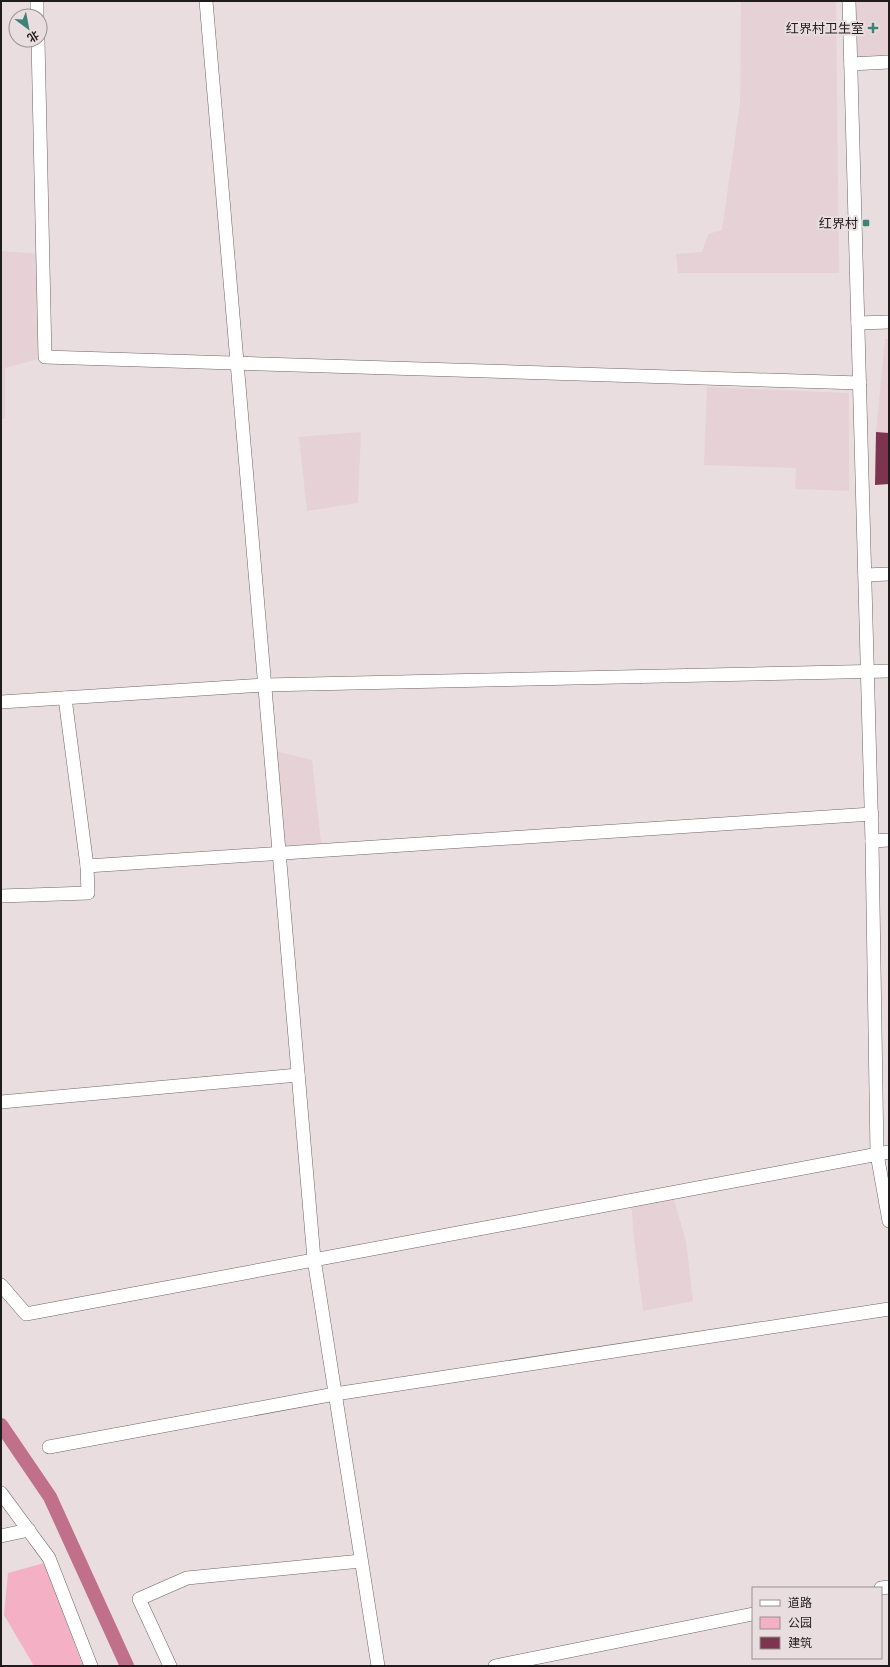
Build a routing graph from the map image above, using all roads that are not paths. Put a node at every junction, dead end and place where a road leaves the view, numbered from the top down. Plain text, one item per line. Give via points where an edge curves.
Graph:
1 (206, 1) edge
2 (849, 1) edge
3 (38, 48) edge
4 (889, 62) edge
5 (851, 64) junction
6 (889, 322) edge
7 (858, 323) junction
8 (237, 364) junction
9 (860, 383) junction
10 (889, 574) edge
11 (865, 575) junction
12 (889, 671) edge
13 (868, 672) junction
14 (265, 685) junction
15 (65, 698) junction
16 (1, 702) edge
17 (872, 814) junction
18 (889, 840) edge
19 (872, 841) junction
20 (279, 854) junction
21 (87, 866) junction
22 (1, 896) edge
23 (298, 1075) junction
24 (1, 1102) edge
25 (883, 1153) edge
26 (889, 1221) edge
27 (314, 1259) junction
28 (1, 1285) edge
29 (889, 1309) edge
30 (335, 1394) junction
31 (49, 1447) dead end
32 (1, 1493) edge
33 (29, 1530) junction
34 (1, 1536) edge
35 (362, 1561) junction
36 (752, 1614) edge
37 (91, 1666) edge
38 (170, 1666) edge
39 (378, 1666) edge
40 (496, 1666) edge

1 - 8 street
2 - 5 street
3 - 8 street via 45,357
4 - 5 street
5 - 7 street
6 - 7 street
7 - 9 street
8 - 9 street
8 - 14 street
9 - 11 street
10 - 11 street
11 - 13 street
12 - 13 street
13 - 14 street
13 - 17 street
14 - 15 street
14 - 20 street
15 - 16 street
15 - 21 street
17 - 19 street
17 - 20 street
18 - 19 street
19 - 25 street
20 - 21 street
20 - 23 street
21 - 22 street via 88,893
23 - 24 street
23 - 27 street
25 - 26 street
25 - 27 street
27 - 28 street via 26,1314
27 - 30 street
29 - 30 street
30 - 31 street
30 - 35 street
32 - 33 street
33 - 34 street
33 - 37 street via 49,1558
35 - 38 street via 187,1578 139,1598
35 - 39 street
36 - 40 street

